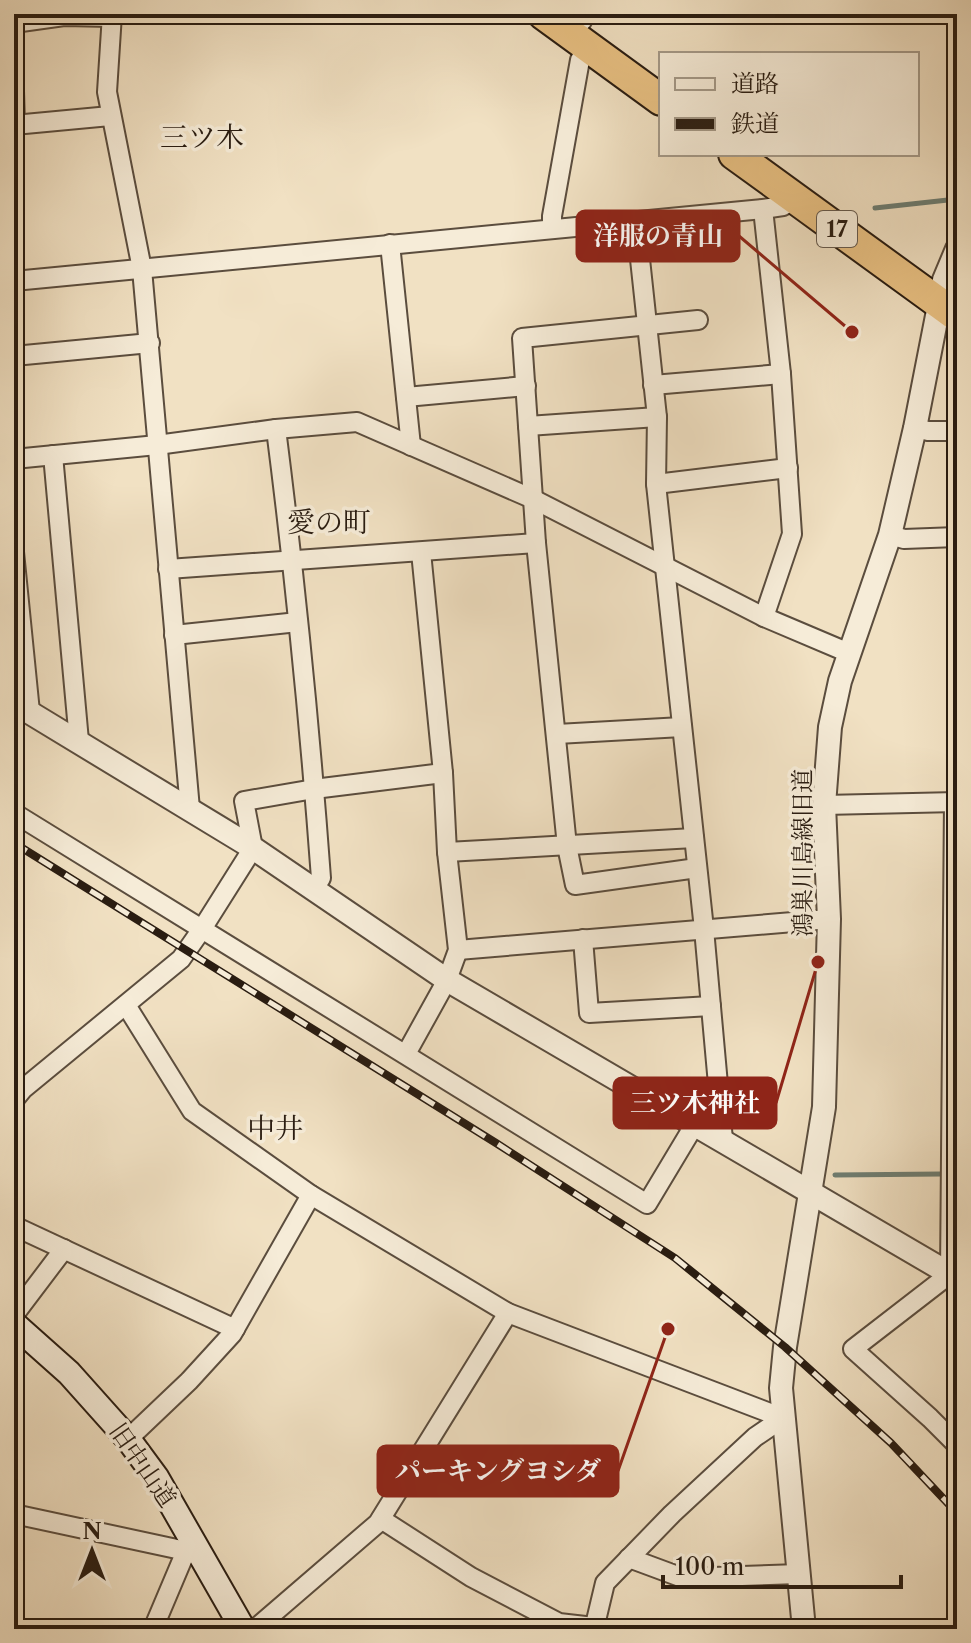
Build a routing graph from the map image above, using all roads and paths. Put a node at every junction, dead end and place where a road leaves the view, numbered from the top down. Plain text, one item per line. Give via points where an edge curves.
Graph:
1 (543, 14) edge
2 (112, 15) edge
3 (14, 23) edge
4 (582, 24) edge
5 (659, 78) edge
6 (14, 91) edge
7 (659, 98) edge
8 (110, 116) junction
9 (14, 125) edge
10 (737, 156) edge
11 (765, 156) edge
12 (795, 199) junction
13 (763, 209) junction
14 (636, 222) junction
15 (552, 229) junction
16 (390, 244) junction
17 (957, 249) edge
18 (142, 269) junction
19 (14, 281) edge
20 (950, 298) edge
21 (698, 320) dead end
22 (648, 326) junction
23 (150, 343) junction
24 (14, 356) edge
25 (781, 374) junction
26 (653, 385) junction
27 (526, 386) junction
28 (406, 397) junction
29 (657, 417) junction
30 (528, 426) junction
31 (915, 428) junction
32 (276, 429) junction
33 (957, 431) edge
34 (157, 445) junction
35 (411, 446) junction
36 (53, 455) junction
37 (14, 459) edge
38 (788, 468) junction
39 (656, 484) junction
40 (533, 499) junction
41 (890, 535) junction
42 (957, 537) edge
43 (536, 543) junction
44 (14, 552) edge
45 (421, 552) junction
46 (293, 560) junction
47 (665, 567) junction
48 (168, 569) junction
49 (764, 617) junction
50 (298, 622) junction
51 (174, 635) junction
52 (849, 653) junction
53 (22, 708) edge
54 (682, 727) junction
55 (557, 734) junction
56 (79, 741) junction
57 (443, 773) junction
58 (314, 789) junction
59 (955, 802) edge
60 (824, 805) junction
61 (190, 809) junction
62 (14, 813) edge
63 (694, 838) junction
64 (567, 846) junction
65 (253, 848) junction
66 (447, 852) junction
67 (697, 868) junction
68 (314, 889) junction
69 (829, 919) junction
70 (202, 929) junction
71 (704, 929) junction
72 (583, 939) junction
73 (458, 950) junction
74 (447, 980) junction
75 (126, 1005) junction
76 (711, 1006) junction
77 (406, 1054) junction
78 (17, 1088) edge
79 (695, 1124) junction
80 (723, 1140) junction
81 (810, 1191) junction
82 (311, 1195) junction
83 (14, 1226) edge
84 (64, 1249) junction
85 (954, 1278) edge
86 (508, 1313) junction
87 (14, 1315) edge
88 (14, 1324) edge
89 (235, 1329) junction
90 (783, 1418) junction
91 (128, 1439) junction
92 (957, 1445) edge
93 (14, 1514) edge
94 (381, 1519) junction
95 (190, 1548) junction
96 (629, 1558) junction
97 (799, 1574) junction
98 (594, 1628) edge
99 (153, 1629) edge
100 (243, 1629) edge
101 (255, 1629) edge
102 (804, 1629) edge

1 - 4 highway
2 - 3 street
2 - 8 street
4 - 5 highway
4 - 7 highway
4 - 15 street
6 - 9 street
8 - 9 street
8 - 18 street
10 - 12 highway, 17
11 - 20 highway, 17
12 - 13 street
12 - 20 highway, 17
13 - 14 street
13 - 25 street
14 - 15 street
14 - 22 street
15 - 16 street
16 - 18 street
16 - 28 street
17 - 20 street, 鴻巣川島線旧道 via 949,265
18 - 19 street
18 - 23 street
20 - 31 street, 鴻巣川島線旧道
21 - 22 street
22 - 26 street
22 - 27 street via 522,338
23 - 24 street
23 - 34 street
25 - 26 street
25 - 38 street
26 - 29 street
27 - 28 street
27 - 30 street
28 - 35 street
29 - 30 street
29 - 39 street
30 - 40 street
31 - 33 street
31 - 41 street, 鴻巣川島線旧道
32 - 34 street
32 - 35 street via 357,422
32 - 46 street
34 - 36 street
34 - 48 street
35 - 40 street
36 - 37 street
36 - 56 street
38 - 39 street
38 - 49 street via 792,534
39 - 47 street
40 - 43 street
40 - 47 street
41 - 42 street
41 - 52 street, 鴻巣川島線旧道
43 - 45 street
43 - 55 street
44 - 53 street
45 - 46 street
45 - 57 street
46 - 48 street
46 - 50 street
47 - 49 street
47 - 54 street
48 - 51 street
49 - 52 street
50 - 51 street
50 - 58 street
51 - 61 street
52 - 60 street, 鴻巣川島線旧道 via 830,727
53 - 56 street
54 - 55 street
54 - 63 street
55 - 64 street
56 - 61 street
57 - 58 street
57 - 66 street
58 - 65 street via 244,801
58 - 68 street via 321,878
59 - 60 street
59 - 85 street
60 - 69 street, 鴻巣川島線旧道
61 - 65 street
62 - 70 street
63 - 64 street
63 - 67 street
64 - 66 street
64 - 67 street via 575,885
65 - 68 street
65 - 70 street
66 - 73 street
67 - 71 street
68 - 74 street
69 - 71 street
69 - 81 street, 鴻巣川島線旧道 via 824,1107
70 - 75 street via 181,959
70 - 77 street
71 - 72 street
71 - 76 street
72 - 73 street
72 - 76 street via 589,1013
73 - 74 street
74 - 77 street
74 - 79 street
75 - 78 street
75 - 82 street via 192,1111
76 - 80 street
77 - 79 street via 647,1204
79 - 80 street
80 - 81 street
81 - 85 street
81 - 90 street, 鴻巣川島線旧道 via 785,1347
82 - 86 street
82 - 89 street
83 - 84 street
84 - 87 street
84 - 89 street
85 - 92 street via 853,1349
86 - 90 street
86 - 94 street
88 - 91 main road, 旧中山道 via 69,1373
89 - 91 street
90 - 96 street via 755,1437
90 - 97 street, 鴻巣川島線旧道
91 - 95 main road, 旧中山道 via 156,1477
93 - 95 street
94 - 98 street via 471,1577 559,1623
94 - 101 street
95 - 99 street
95 - 100 main road, 旧中山道
96 - 97 street via 683,1578
96 - 98 street via 605,1583
97 - 102 street, 鴻巣川島線旧道

